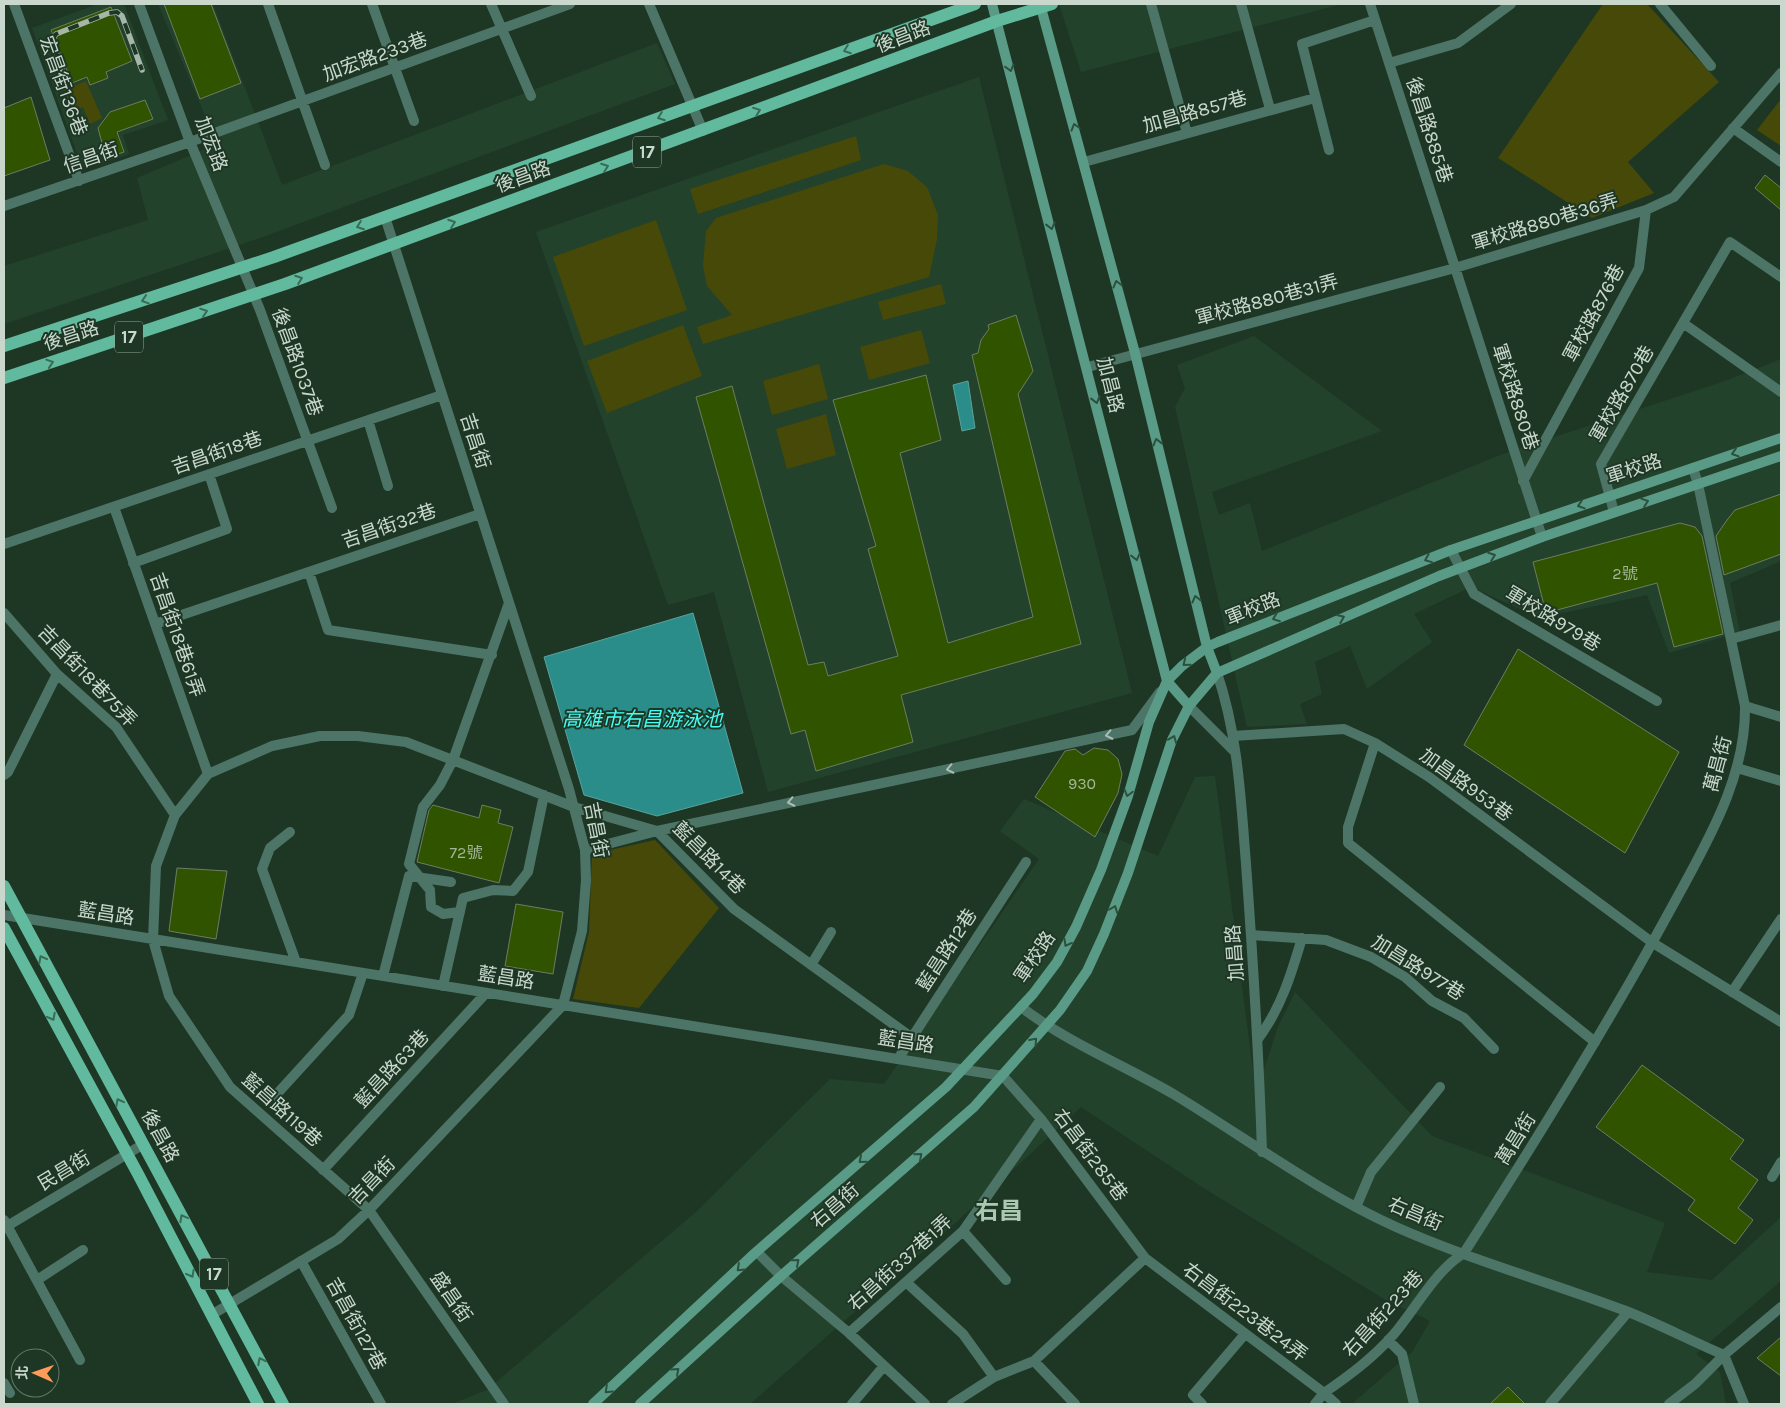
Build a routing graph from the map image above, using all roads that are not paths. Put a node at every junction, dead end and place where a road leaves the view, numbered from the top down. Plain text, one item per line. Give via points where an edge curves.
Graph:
1 (14, 4) edge
2 (140, 4) edge
3 (268, 4) edge
4 (372, 4) edge
5 (491, 4) edge
6 (570, 4) edge
7 (649, 4) edge
8 (975, 4) edge
9 (992, 4) edge
10 (1151, 4) edge
11 (1241, 4) edge
12 (1370, 4) edge
13 (1511, 4) edge
14 (1660, 4) edge
15 (1044, 5) edge
16 (1375, 20) junction
17 (997, 21) junction
18 (502, 29) junction
19 (1389, 64) junction
20 (1711, 66) dead end
21 (395, 68) junction
22 (1781, 74) edge
23 (531, 96) dead end
24 (1315, 98) junction
25 (302, 102) junction
26 (692, 106) junction
27 (1270, 109) junction
28 (414, 121) dead end
29 (1733, 128) junction
30 (703, 131) junction
31 (1187, 133) junction
32 (190, 142) junction
33 (1329, 150) dead end
34 (1084, 162) junction
35 (1781, 162) edge
36 (324, 165) dead end
37 (78, 181) junction
38 (4, 206) edge
39 (1646, 210) junction
40 (384, 217) junction
41 (393, 245) junction
42 (241, 268) junction
43 (1455, 268) junction
44 (1781, 277) edge
45 (254, 295) junction
46 (1683, 323) junction
47 (4, 346) edge
48 (1135, 353) junction
49 (1088, 367) junction
50 (4, 378) edge
51 (1781, 392) edge
52 (442, 394) junction
53 (368, 420) junction
54 (1781, 438) edge
55 (306, 440) junction
56 (1781, 456) edge
57 (1693, 468) junction
58 (209, 474) junction
59 (1524, 481) junction
60 (1698, 484) junction
61 (388, 486) dead end
62 (1609, 496) junction
63 (114, 506) junction
64 (332, 508) dead end
65 (1614, 512) junction
66 (480, 514) junction
67 (1536, 520) junction
68 (1542, 538) junction
69 (4, 544) edge
70 (1451, 550) junction
71 (134, 563) junction
72 (1460, 568) junction
73 (309, 572) junction
74 (509, 604) junction
75 (4, 613) edge
76 (155, 624) junction
77 (1781, 626) edge
78 (1732, 639) junction
79 (1207, 647) junction
80 (492, 655) junction
81 (57, 674) junction
82 (1217, 674) junction
83 (1167, 681) junction
84 (1657, 701) dead end
85 (1189, 706) junction
86 (1745, 706) junction
87 (1781, 717) edge
88 (1233, 736) junction
89 (1375, 743) junction
90 (1234, 752) junction
91 (453, 760) junction
92 (1737, 768) junction
93 (208, 774) junction
94 (4, 775) edge
95 (1781, 781) edge
96 (544, 795) junction
97 (574, 807) junction
98 (175, 815) junction
99 (657, 831) junction
100 (290, 832) dead end
101 (585, 850) junction
102 (1026, 862) dead end
103 (451, 882) dead end
104 (4, 886) edge
105 (460, 912) junction
106 (4, 916) edge
107 (20, 918) junction
108 (1781, 919) edge
109 (4, 928) edge
110 (831, 932) dead end
111 (1252, 935) junction
112 (1302, 938) junction
113 (154, 940) junction
114 (1653, 943) junction
115 (296, 962) junction
116 (811, 965) junction
117 (363, 973) junction
118 (384, 976) junction
119 (443, 986) junction
120 (1732, 992) junction
121 (486, 993) junction
122 (564, 1005) junction
123 (1021, 1007) junction
124 (1781, 1022) edge
125 (1047, 1027) junction
126 (911, 1037) junction
127 (1258, 1039) junction
128 (1595, 1042) junction
129 (1494, 1049) dead end
130 (898, 1059) junction
131 (963, 1069) junction
132 (1004, 1076) junction
133 (1440, 1087) dead end
134 (276, 1096) dead end
135 (1041, 1119) junction
136 (142, 1145) junction
137 (1262, 1152) junction
138 (126, 1155) junction
139 (1781, 1162) edge
140 (323, 1170) junction
141 (1772, 1177) dead end
142 (1356, 1207) junction
143 (369, 1210) junction
144 (5, 1224) edge
145 (963, 1231) junction
146 (84, 1250) dead end
147 (757, 1252) junction
148 (1464, 1253) junction
149 (1145, 1258) junction
150 (301, 1261) junction
151 (780, 1276) junction
152 (37, 1280) junction
153 (1006, 1280) dead end
154 (908, 1283) junction
155 (231, 1304) junction
156 (1781, 1307) edge
157 (1628, 1312) junction
158 (212, 1314) junction
159 (849, 1333) junction
160 (1245, 1334) junction
161 (1388, 1340) junction
162 (1724, 1355) junction
163 (80, 1360) dead end
164 (1034, 1361) junction
165 (884, 1366) junction
166 (994, 1377) junction
167 (4, 1383) edge
168 (10, 1393) dead end
169 (1324, 1393) junction
170 (258, 1404) edge
171 (283, 1404) edge
172 (381, 1404) edge
173 (504, 1404) edge
174 (594, 1404) edge
175 (640, 1404) edge
176 (852, 1404) edge
177 (925, 1404) edge
178 (952, 1404) edge
179 (1074, 1404) edge
180 (1202, 1404) edge
181 (1315, 1404) edge
182 (1336, 1404) edge
183 (1414, 1404) edge
184 (1550, 1404) edge
185 (1669, 1404) edge
186 (1744, 1404) edge

1 - 37 street, 宏昌街136巷
2 - 32 street, 加宏路
3 - 25 street
4 - 21 street
5 - 18 street
6 - 18 street, 加宏路233巷
7 - 26 street
8 -> 26 main road, 後昌路 / 17
9 - 17 street, 加昌路
10 - 31 street
11 - 27 street
12 - 16 street, 後昌路885巷
13 - 19 street via 1458,43
14 - 20 street
15 - 17 main road, 後昌路 / 17
34 -> 15 street, 加昌路
16 - 19 street, 後昌路885巷
16 - 24 street via 1302,44
30 -> 17 main road, 後昌路 / 17
17 -> 49 street, 加昌路
18 - 21 street, 加宏路233巷
18 - 23 street
19 - 43 street, 後昌路885巷
21 - 25 street, 加宏路233巷
21 - 28 street
22 - 29 street
24 - 27 street, 加昌路857巷
24 - 33 street
25 - 32 street, 加宏路233巷
25 - 36 street
26 - 30 street
26 -> 40 main road, 後昌路 / 17
27 - 31 street, 加昌路857巷
29 - 35 street
29 - 39 street via 1674,197
41 -> 30 main road, 後昌路 / 17
31 - 34 street, 加昌路857巷
32 - 37 street, 信昌街
32 - 42 street, 加宏路
48 -> 34 street, 加昌路
37 - 38 street, 信昌街
39 - 43 street, 軍校路880巷36弄
39 - 59 street, 軍校路876巷 via 1639,268
40 - 41 street, 吉昌街
40 -> 42 main road, 後昌路 / 17
45 -> 41 main road, 後昌路 / 17
41 - 52 street, 吉昌街
42 - 45 street, 加宏路
42 -> 47 main road, 後昌路 / 17
43 - 48 street, 軍校路880巷31弄
43 - 59 street, 軍校路880巷
44 - 46 street, 軍校路870巷 via 1730,242
50 -> 45 main road, 後昌路 / 17
45 - 55 street, 後昌路1037巷
46 - 51 street
46 - 62 street, 軍校路870巷 via 1601,464
48 - 49 street, 軍校路880巷31弄
79 -> 48 street, 加昌路
49 -> 83 street, 加昌路
52 - 53 street, 吉昌街18巷
52 - 66 street, 吉昌街
53 - 55 street, 吉昌街18巷
53 - 61 street
54 -> 57 street, 軍校路
55 - 58 street, 吉昌街18巷
55 - 64 street, 後昌路1037巷
56 - 60 street, 軍校路
57 - 60 street, 萬昌街
57 - 62 street, 軍校路
58 - 63 street, 吉昌街18巷
58 - 71 street via 227,529
59 - 67 street, 軍校路880巷
65 -> 60 street, 軍校路
60 - 78 street, 萬昌街
62 - 65 street, 軍校路870巷
62 -> 67 street, 軍校路
63 - 69 street, 吉昌街18巷
63 - 71 street, 吉昌街18巷61弄
65 - 68 street, 軍校路
66 - 73 street, 吉昌街32巷
66 - 74 street, 吉昌街
67 - 68 street, 軍校路880巷
67 - 70 street, 軍校路
72 -> 68 street, 軍校路
70 - 72 street, 軍校路979巷
70 -> 79 street, 軍校路
71 - 76 street, 吉昌街18巷61弄
82 -> 72 street, 軍校路
72 - 84 street, 軍校路979巷 via 1474,594
73 - 76 street, 吉昌街32巷
73 - 80 street via 328,630
74 - 80 street
74 - 97 street, 吉昌街
75 - 81 street, 吉昌街18巷75弄
76 - 93 street, 吉昌街18巷61弄
77 - 78 street
78 - 86 street, 萬昌街
79 - 82 street, 加昌路
79 -> 83 street, 軍校路
80 - 91 street
81 - 94 street
81 - 98 street, 吉昌街18巷75弄 via 116,727
82 - 85 street, 軍校路
82 - 88 street, 加昌路
83 - 85 street, 加昌路
83 -> 99 street via 1132,730
83 -> 123 street, 軍校路 via 1149,722 1128,796 1101,870 1076,927 1056,962
85 - 90 street, 加昌路
125 -> 85 street, 軍校路 via 1087,971 1104,934 1172,740
86 - 87 street
86 - 92 street, 萬昌街 via 1744,741
88 - 89 street, 加昌路953巷 via 1344,730
88 - 90 street, 加昌路
89 - 114 street, 加昌路953巷 via 1428,777
89 - 128 street via 1348,827 1348,844
90 - 111 street, 加昌路
91 - 93 street, 藍昌路14巷 via 406,742 358,736 320,736 272,746
91 - 96 street, 藍昌路14巷
91 - 105 street via 440,785 422,807 409,864 430,890 430,907 443,914
92 - 95 street
92 - 114 street, 萬昌街 via 1711,835
93 - 98 street, 藍昌路14巷
96 - 97 street, 藍昌路14巷
96 - 105 street via 528,872 513,891 493,890 463,898
97 - 99 street, 藍昌路14巷
97 - 101 street, 吉昌街
98 - 113 street, 藍昌路119巷 via 156,866
99 - 101 street
99 - 116 street, 藍昌路14巷 via 734,909
100 - 115 street via 270,848 262,870
101 - 122 street, 吉昌街 via 582,931
102 - 126 street, 藍昌路12巷
103 - 118 street via 409,876
104 - 107 main road, 後昌路 / 17
105 - 119 street
106 - 107 street, 藍昌路
107 - 113 street, 藍昌路
136 -> 107 main road, 後昌路 / 17
108 - 120 street
109 -> 138 main road, 後昌路 / 17
110 - 116 street
111 - 112 street, 加昌路977巷
111 - 127 street, 加昌路
112 - 127 street via 1287,989 1272,1020
112 - 129 street, 加昌路977巷 via 1337,943 1371,956 1405,978 1440,1007 1464,1018
113 - 115 street, 藍昌路
113 - 140 street, 藍昌路119巷 via 169,996 230,1087
114 - 120 street, 加昌路953巷
114 - 128 street, 萬昌街
115 - 117 street, 藍昌路
116 - 126 street, 藍昌路14巷
117 - 118 street, 藍昌路
117 - 134 street via 349,1015
118 - 119 street, 藍昌路
119 - 121 street, 藍昌路
120 - 124 street, 加昌路953巷
121 - 122 street, 藍昌路
121 - 140 street, 藍昌路63巷
122 - 130 street, 藍昌路
122 - 143 street, 吉昌街
123 - 125 street, 右昌街
123 - 131 street, 軍校路
132 -> 125 street, 右昌街
125 - 137 street, 右昌街 via 1174,1095
126 - 130 street, 藍昌路12巷
127 - 137 street, 加昌路
128 - 148 street, 萬昌街
130 - 131 street, 藍昌路
131 - 132 street, 藍昌路
131 -> 147 street, 右昌街
132 - 135 street, 右昌街285巷
151 -> 132 street, 右昌街 via 974,1107
133 - 142 street via 1371,1172
135 - 145 street, 右昌街337巷1弄
135 - 149 street, 右昌街285巷
136 - 138 street, 民昌街
155 -> 136 main road, 後昌路 / 17
137 - 142 street, 右昌街
138 - 144 street, 民昌街
138 -> 158 main road, 後昌路 / 17
139 - 141 street
140 - 143 street, 藍昌路119巷
142 - 148 street, 右昌街
143 - 150 street, 吉昌街 via 338,1239
143 - 173 street, 盛昌街
144 - 152 street
145 - 153 street
145 - 154 street, 右昌街337巷1弄
146 - 152 street
147 - 151 street
147 -> 174 street, 右昌街
148 - 157 street, 右昌街
148 - 161 street, 右昌街223巷 via 1448,1265
149 - 160 street, 右昌街223巷24弄
149 - 164 street
150 - 155 street, 吉昌街
150 - 172 street, 吉昌街127巷
151 - 159 street
175 -> 151 street, 右昌街
152 - 163 street
154 - 159 street, 右昌街337巷1弄
154 - 166 street via 963,1334
155 - 158 street, 吉昌街
171 -> 155 main road, 後昌路 / 17
156 - 162 street
157 - 162 street, 右昌街
157 - 184 street
158 - 170 main road, 後昌路 / 17
159 - 165 street
160 - 169 street, 右昌街223巷24弄
160 - 180 street via 1193,1395
161 - 169 street, 右昌街223巷 via 1362,1367
161 - 183 street via 1402,1354
162 - 185 street
162 - 186 street
164 - 166 street
164 - 179 street
165 - 176 street
165 - 177 street
166 - 178 street
167 - 168 street
169 - 181 street, 右昌街223巷
169 - 182 street

